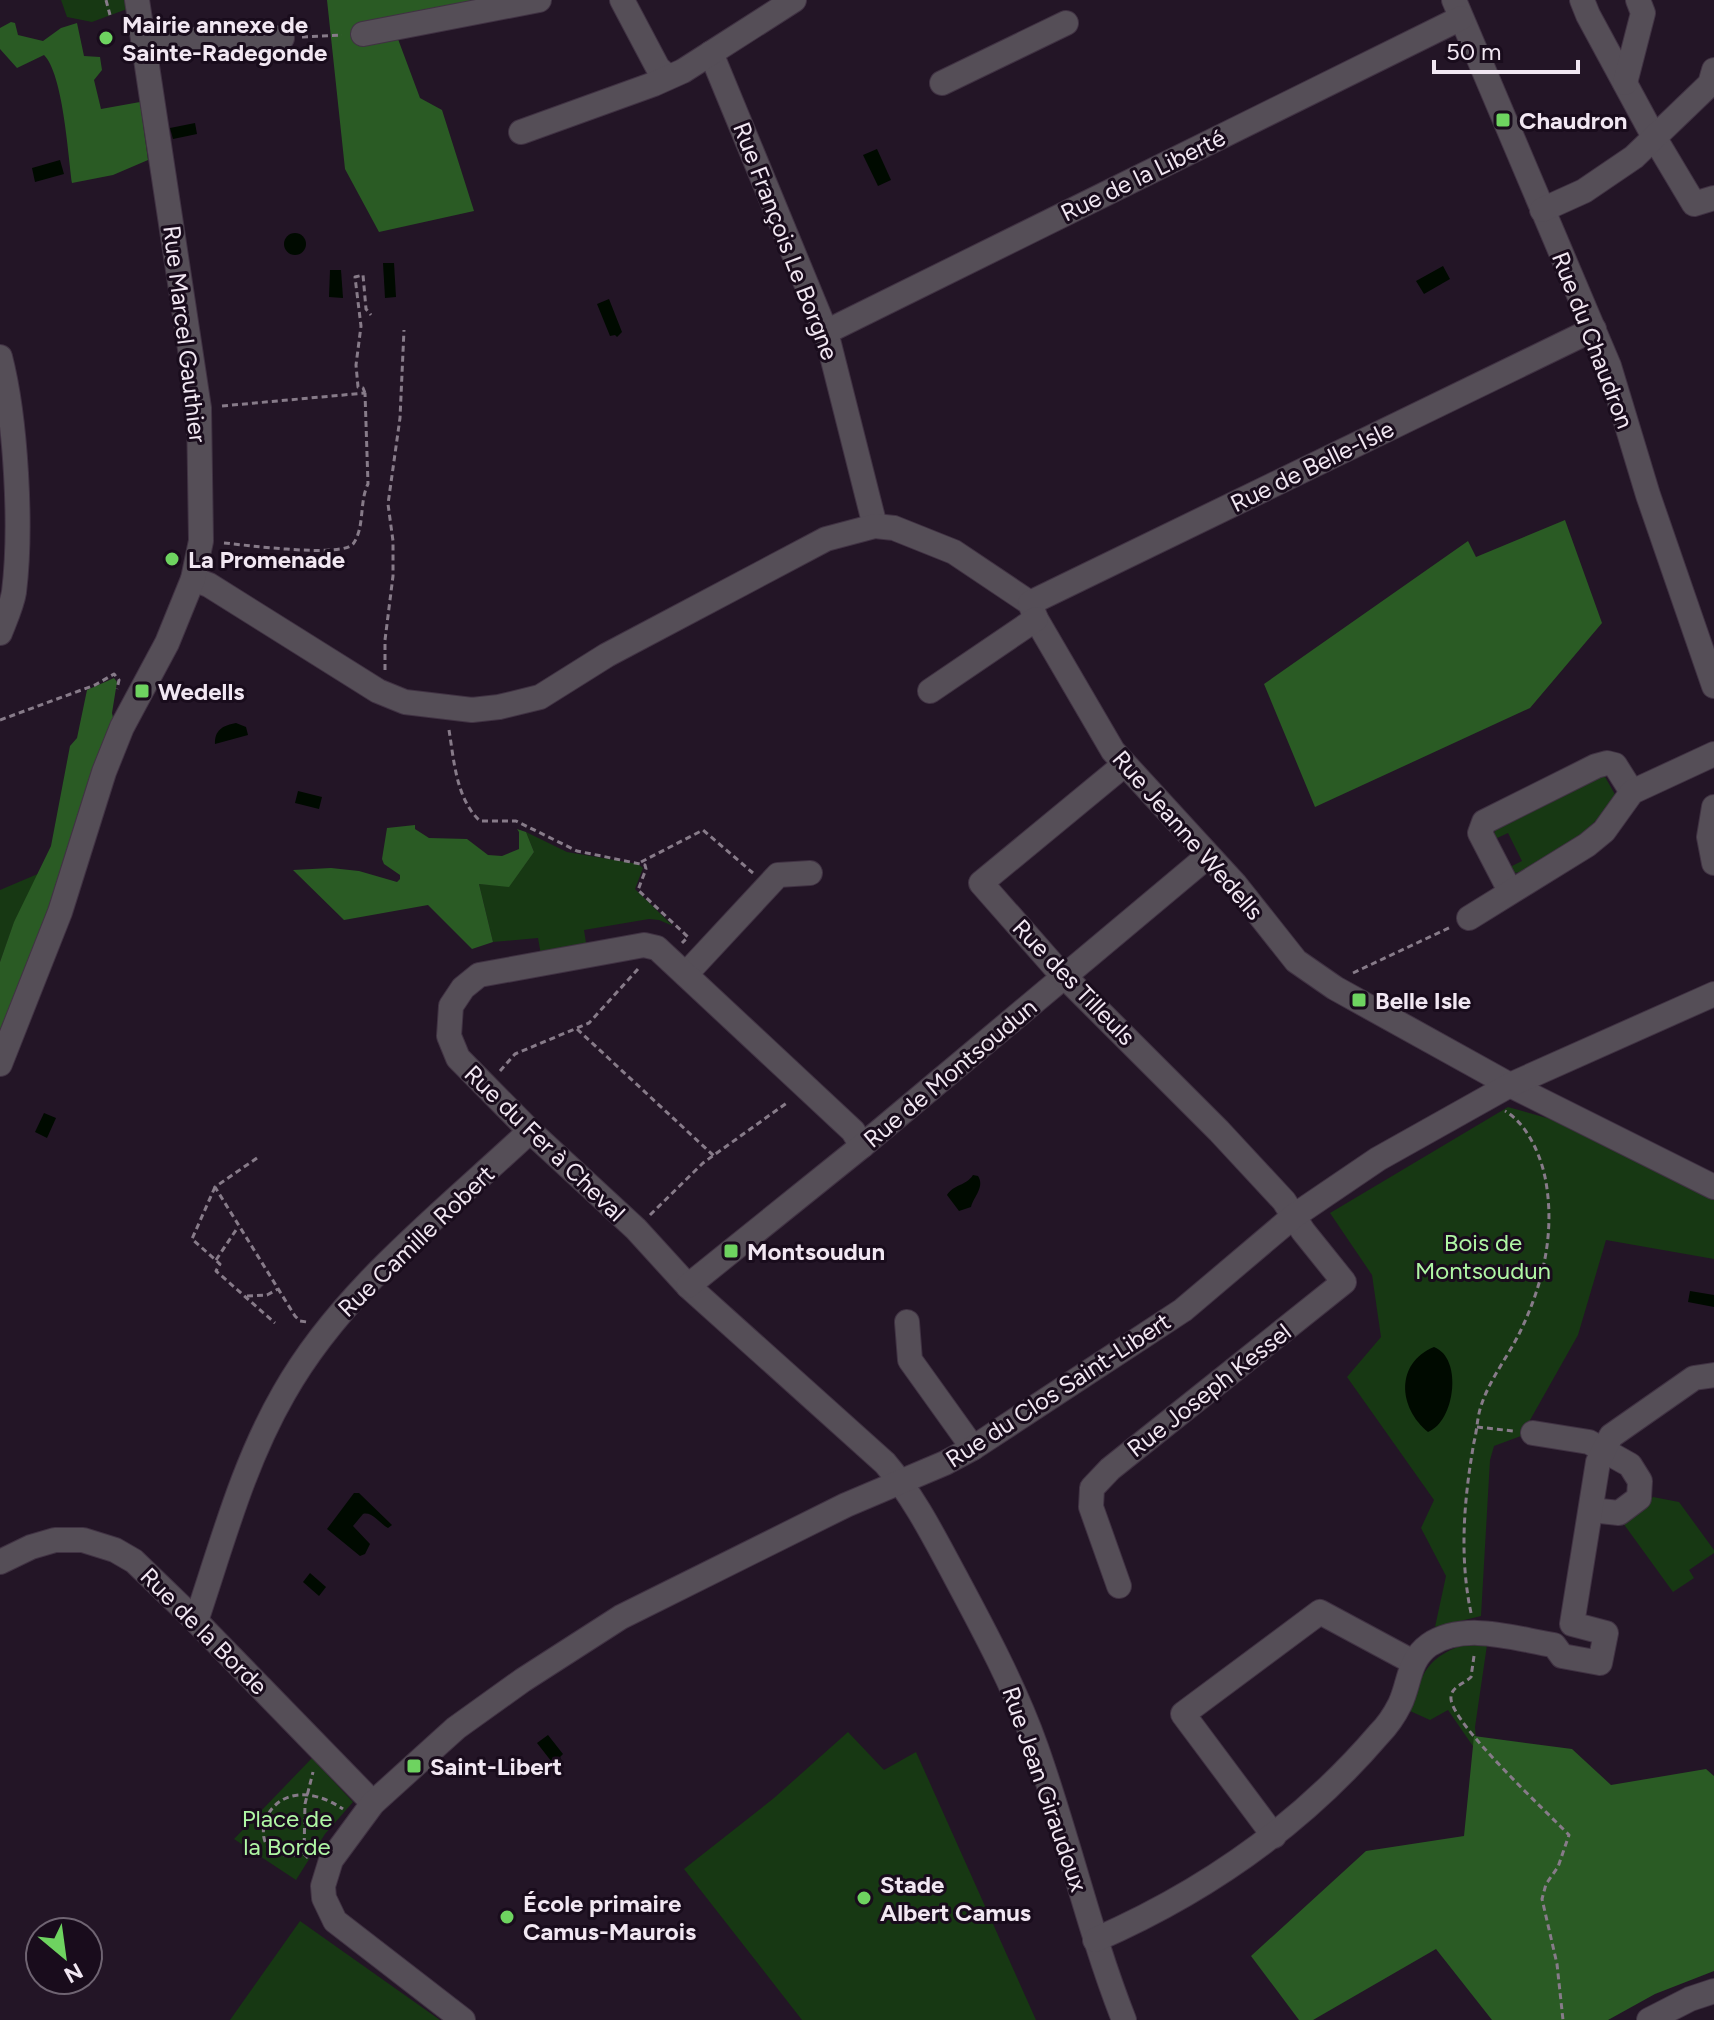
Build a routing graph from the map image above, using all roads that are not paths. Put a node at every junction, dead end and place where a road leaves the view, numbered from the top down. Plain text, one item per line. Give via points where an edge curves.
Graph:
1 (137, 0) edge
2 (539, 0) edge
3 (622, 0) edge
4 (794, 0) edge
5 (1582, 0) edge
6 (1638, 0) edge
7 (1457, 9) edge
8 (1066, 23) dead end
9 (363, 34) road end
10 (282, 38) road end
11 (144, 41) junction
12 (711, 53) junction
13 (1714, 70) edge
14 (668, 77) junction
15 (942, 83) dead end
16 (1625, 83) junction
17 (521, 132) dead end
18 (1654, 137) junction
19 (1714, 198) edge
20 (1542, 210) junction
21 (1594, 329) junction
22 (826, 332) junction
23 (0, 357) edge
24 (875, 526) junction
25 (193, 579) junction
26 (1033, 611) junction
27 (0, 633) edge
28 (1714, 686) edge
29 (930, 691) dead end
30 (1714, 754) edge
31 (1124, 765) junction
32 (1632, 792) junction
33 (1714, 807) edge
34 (1208, 856) junction
35 (1714, 863) edge
36 (810, 873) dead end
37 (1510, 891) junction
38 (1469, 918) road end
39 (671, 960) junction
40 (1065, 977) junction
41 (1714, 994) edge
42 (0, 1064) edge
43 (1552, 1065) junction
44 (1510, 1085) junction
45 (1553, 1106) junction
46 (530, 1131) junction
47 (862, 1146) junction
48 (1714, 1187) edge
49 (1294, 1216) junction
50 (688, 1286) junction
51 (907, 1322) dead end
52 (1714, 1375) edge
53 (1533, 1433) road end
54 (973, 1448) junction
55 (1603, 1451) junction
56 (902, 1482) junction
57 (1591, 1510) junction
58 (0, 1562) edge
59 (1119, 1586) dead end
60 (196, 1621) junction
61 (1572, 1624) junction
62 (1554, 1645) junction
63 (1413, 1662) junction
64 (367, 1812) junction
65 (1274, 1836) junction
66 (1095, 1940) junction
67 (1714, 1991) edge
68 (463, 2020) edge
69 (1124, 2020) edge
70 (1649, 2020) edge

1 - 11 street, Rue Marcel Gauthier
2 - 9 street
3 - 14 street
4 - 12 street
5 - 16 street
6 - 16 street via 1643,13
7 - 20 street, Rue du Chaudron
7 - 22 street, Rue de la Liberté
8 - 15 street
10 - 11 street
11 - 25 street, Rue Marcel Gauthier via 199,408 201,541
12 - 14 street
12 - 22 street, Rue François Le Borgne
13 - 18 street via 1710,84
14 - 17 street
16 - 18 street
18 - 19 street via 1694,204
18 - 20 street via 1584,191
20 - 21 street, Rue du Chaudron
21 - 26 street, Rue de Belle-Isle
21 - 28 street, Rue du Chaudron
22 - 24 street, Rue François Le Borgne
23 - 27 street via 17,519 14,594
24 - 25 street, Rue Jeanne Wedells via 826,539 607,655 540,697 499,707 405,702
24 - 26 street, Rue Jeanne Wedells via 894,528 954,552
25 - 42 street, Rue Marcel Gauthier via 104,772 60,912
26 - 29 street, Rue de Belle-Isle
26 - 31 street, Rue Jeanne Wedells
30 - 32 street
31 - 34 street, Rue Jeanne Wedells
31 - 40 street, Rue des Tilleuls via 981,883
32 - 37 street via 1587,845
32 - 37 street via 1615,765 1607,763 1484,822 1480,833
33 - 35 street via 1709,837
34 - 40 street, Rue de Montsoudun
34 - 44 street, Rue Jeanne Wedells via 1296,961
36 - 39 street via 778,875
37 - 38 street
39 - 46 street, Rue du Fer à Cheval via 644,945 479,975 463,988 451,1006 449,1036 458,1058
39 - 47 street via 853,1131
40 - 47 street, Rue de Montsoudun
40 - 49 street, Rue des Tilleuls via 1219,1131
41 - 43 street, Rue du Clos Saint-Libert
43 - 44 street, Rue du Clos Saint-Libert
43 - 45 street
44 - 45 street, Rue Jeanne Wedells
44 - 49 street, Rue du Clos Saint-Libert via 1378,1159
45 - 48 street, Rue Jeanne Wedells
46 - 50 street, Rue du Fer à Cheval via 636,1229
46 - 60 street, Rue Camille Robert via 372,1279 331,1324 284,1391 252,1455
47 - 50 street, Rue de Montsoudun
49 - 54 street, Rue du Clos Saint-Libert via 1183,1310
49 - 59 street, Rue Joseph Kessel via 1344,1282 1092,1488 1091,1507
50 - 56 street, Rue du Fer à Cheval via 844,1423
51 - 54 street via 910,1360
52 - 55 street via 1694,1378 1611,1436
53 - 55 street via 1589,1442
54 - 56 street, Rue du Clos Saint-Libert
55 - 57 street
55 - 57 street via 1630,1465 1640,1481 1639,1498 1619,1513
56 - 64 street, Rue du Clos Saint-Libert via 596,1631 456,1728
56 - 66 street, Rue Jean Giraudoux via 1013,1690 1036,1746
57 - 61 street
58 - 60 street, Rue de la Borde via 55,1540 83,1540 134,1561
60 - 64 street, Rue de la Borde via 320,1749
61 - 62 street
61 - 62 street via 1606,1633 1600,1663 1562,1656
62 - 63 street via 1454,1634 1428,1646
63 - 65 street via 1400,1704 1382,1731 1332,1787
63 - 65 street via 1320,1612 1183,1714
64 - 68 street, Rue du Clos Saint-Libert via 331,1860 324,1887 335,1921
65 - 66 street via 1205,1884
66 - 69 street, Rue Jean Giraudoux
67 - 70 street

